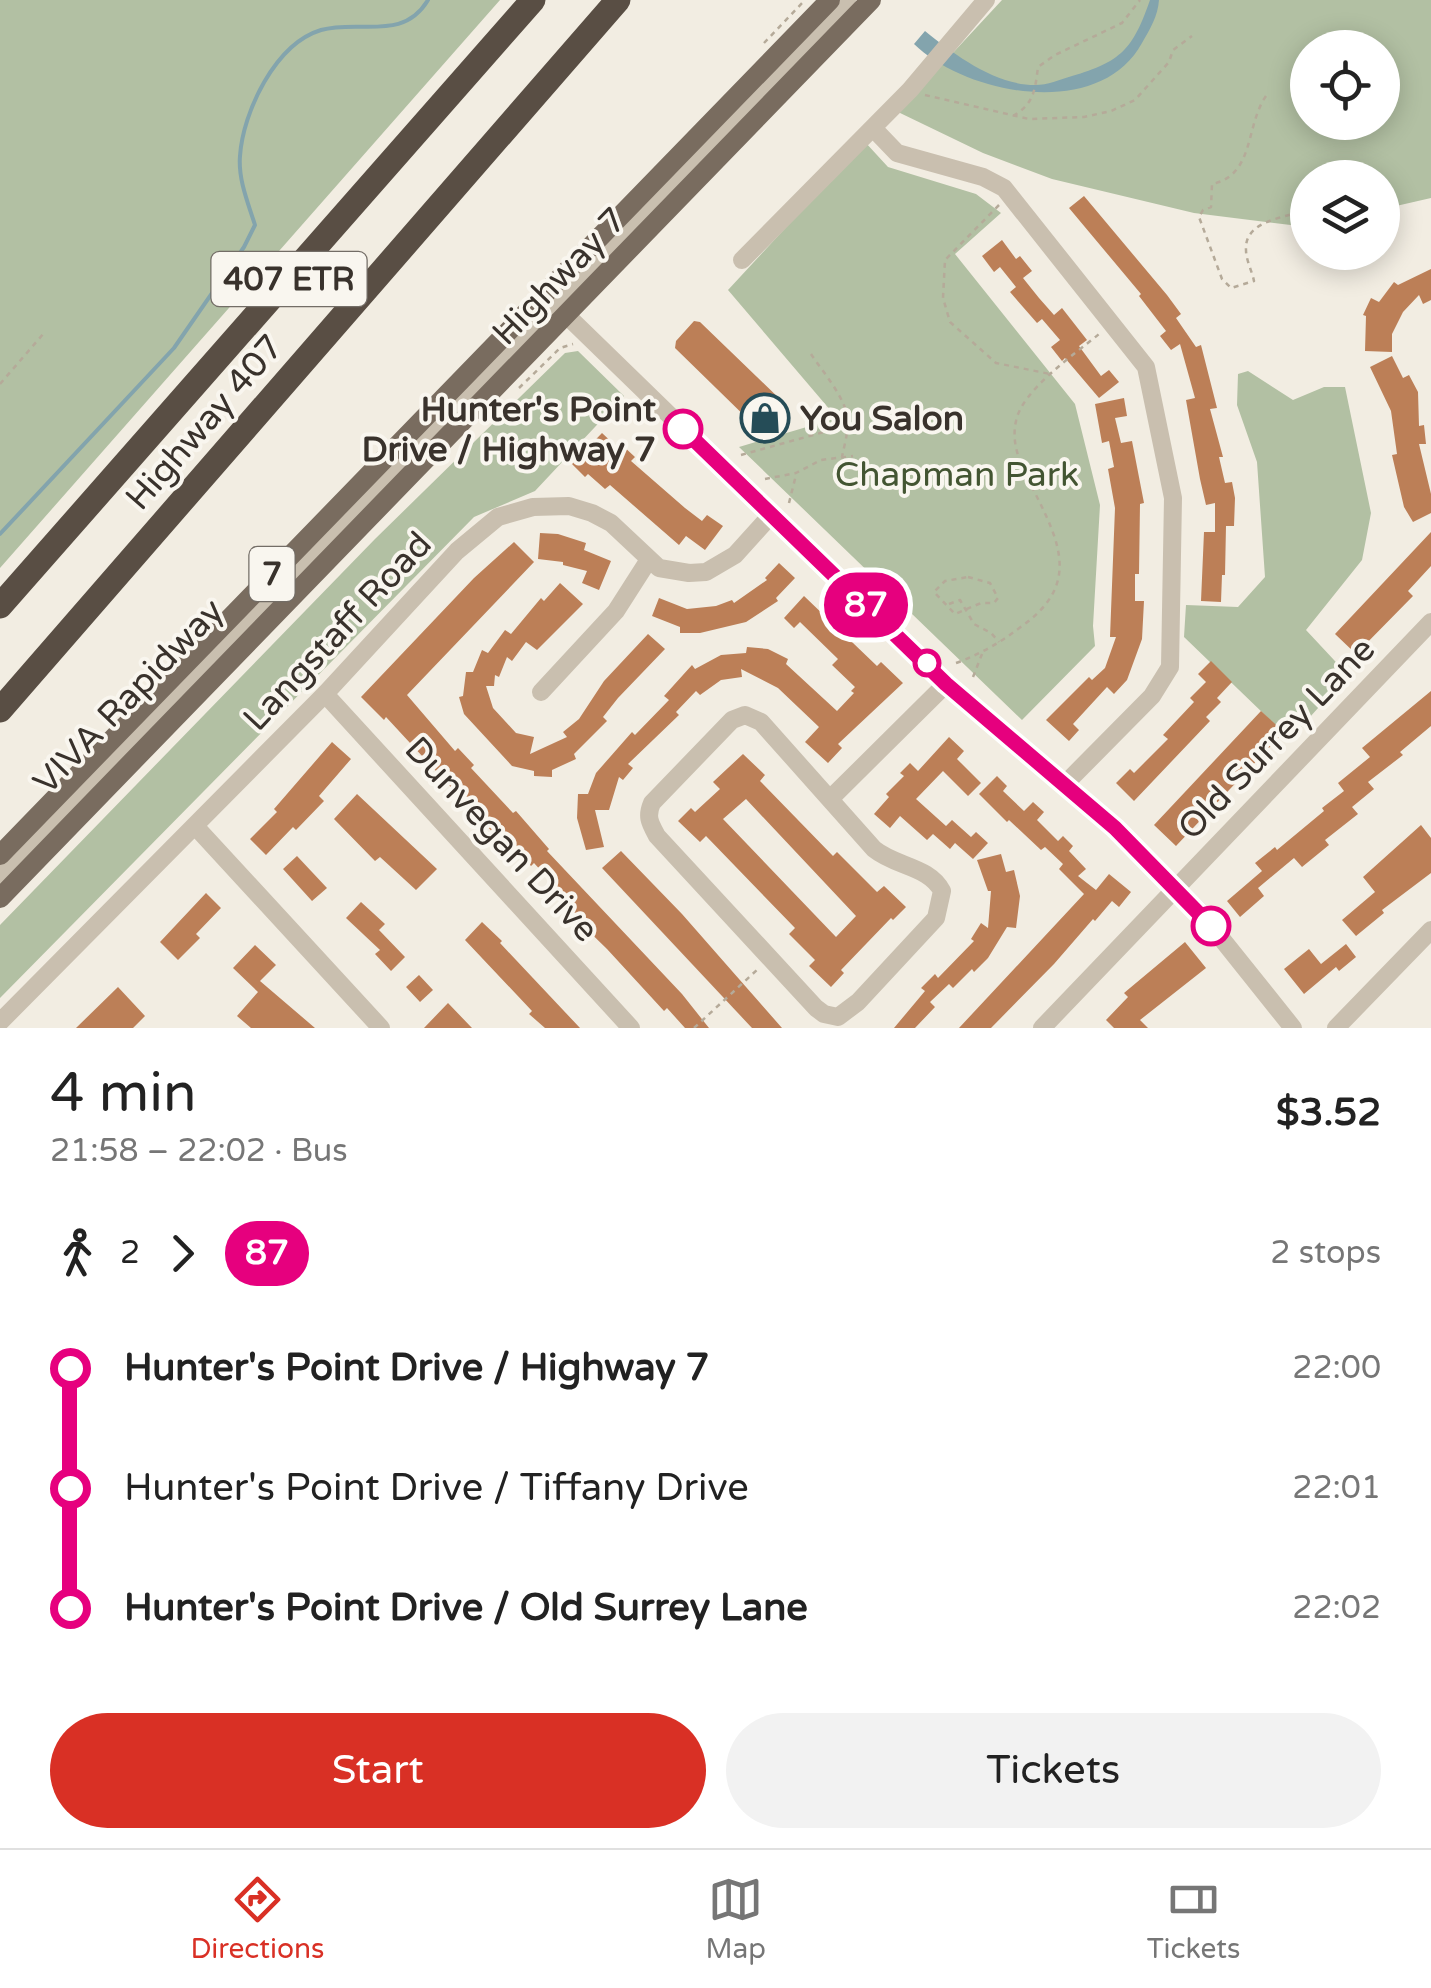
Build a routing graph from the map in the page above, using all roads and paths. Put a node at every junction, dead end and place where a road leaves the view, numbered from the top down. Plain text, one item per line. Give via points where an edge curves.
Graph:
1 (533, 0) edge
2 (618, 0) edge
3 (830, 0) edge
4 (846, 0) edge
5 (871, 0) edge
6 (986, 0) edge
7 (1140, 0) edge
8 (1192, 36) dead end
9 (910, 90) junction
10 (1266, 96) dead end
11 (1012, 116) junction
12 (873, 128) junction
13 (1009, 195) junction
14 (1290, 216) edge
15 (742, 260) dead end
16 (555, 304) junction
17 (1109, 324) junction
18 (44, 333) dead end
19 (811, 354) dead end
20 (1051, 374) junction
21 (0, 384) edge
22 (846, 415) junction
23 (741, 455) dead end
24 (854, 456) dead end
25 (842, 457) junction
26 (796, 474) junction
27 (766, 479) dead end
28 (789, 504) dead end
29 (772, 514) junction
30 (42, 556) junction
31 (648, 561) junction
32 (0, 596) edge
33 (948, 605) junction
34 (0, 606) edge
35 (966, 609) junction
36 (1431, 622) edge
37 (999, 642) junction
38 (983, 653) junction
39 (956, 663) dead end
40 (973, 677) dead end
41 (946, 684) junction
42 (541, 692) dead end
43 (325, 694) junction
44 (0, 710) edge
45 (1066, 784) junction
46 (831, 798) junction
47 (195, 826) junction
48 (0, 855) edge
49 (0, 877) edge
50 (1176, 889) junction
51 (0, 898) edge
52 (1431, 930) edge
53 (770, 958) junction
54 (0, 1022) edge
55 (382, 1028) edge
56 (630, 1028) edge
57 (694, 1028) edge
58 (1042, 1028) edge
59 (1293, 1028) edge
60 (1336, 1028) edge

1 - 30 highway, Highway 407 / 407 ETR
2 - 44 highway, Highway 407 / 407 ETR
3 - 16 main road, Highway 7 / 7
4 - 16 street, VIVA Rapidway
5 - 16 main road, Highway 7 / 7
6 - 9 street
7 - 11 path via 1122,23 1038,67 1033,99
8 - 11 path via 1173,50 1136,100 1111,111 1050,120
9 - 11 path
9 - 12 street
10 - 14 path via 1240,168 1212,184 1211,206 1199,218 1232,288 1254,281 1249,233
12 - 13 street via 897,153 983,176
12 - 15 street
13 - 17 street
13 - 20 path via 944,260 942,298 950,322 996,363
16 - 29 street
16 - 48 main road, Highway 7 / 7
16 - 49 street, VIVA Rapidway
16 - 51 main road, Highway 7 / 7
17 - 20 path
17 - 45 street via 1146,367 1173,498 1170,667 1152,696
18 - 21 path
19 - 22 path
20 - 37 path via 1016,417 1014,438 1055,532 1061,560 1057,590 1040,613
22 - 23 path via 816,436
22 - 25 path
24 - 25 path
25 - 26 path
26 - 27 path
26 - 28 path
29 - 31 street via 736,556 706,572 669,571
29 - 41 street
30 - 32 highway
30 - 34 highway, Highway 407 / 407 ETR
31 - 42 street via 616,611
31 - 43 street, Langstaff Road via 592,512 548,504 515,510 456,551
33 - 35 path via 955,614
33 - 35 path via 960,600
33 - 35 path via 934,592 945,580 968,578 996,590 994,603
35 - 37 path
36 - 50 street, Old Surrey Lane
37 - 38 path
38 - 39 path
38 - 40 path
41 - 45 street
41 - 46 street
43 - 47 street, Langstaff Road
43 - 56 street, Dunvegan Drive
45 - 50 street
46 - 53 street via 882,856 938,883 940,910 838,1017 816,1008
46 - 53 street via 761,722 744,716 732,720 647,814 657,836
47 - 54 street, Langstaff Road
47 - 55 street
50 - 58 street, Old Surrey Lane
50 - 59 street
52 - 60 street
53 - 57 path

